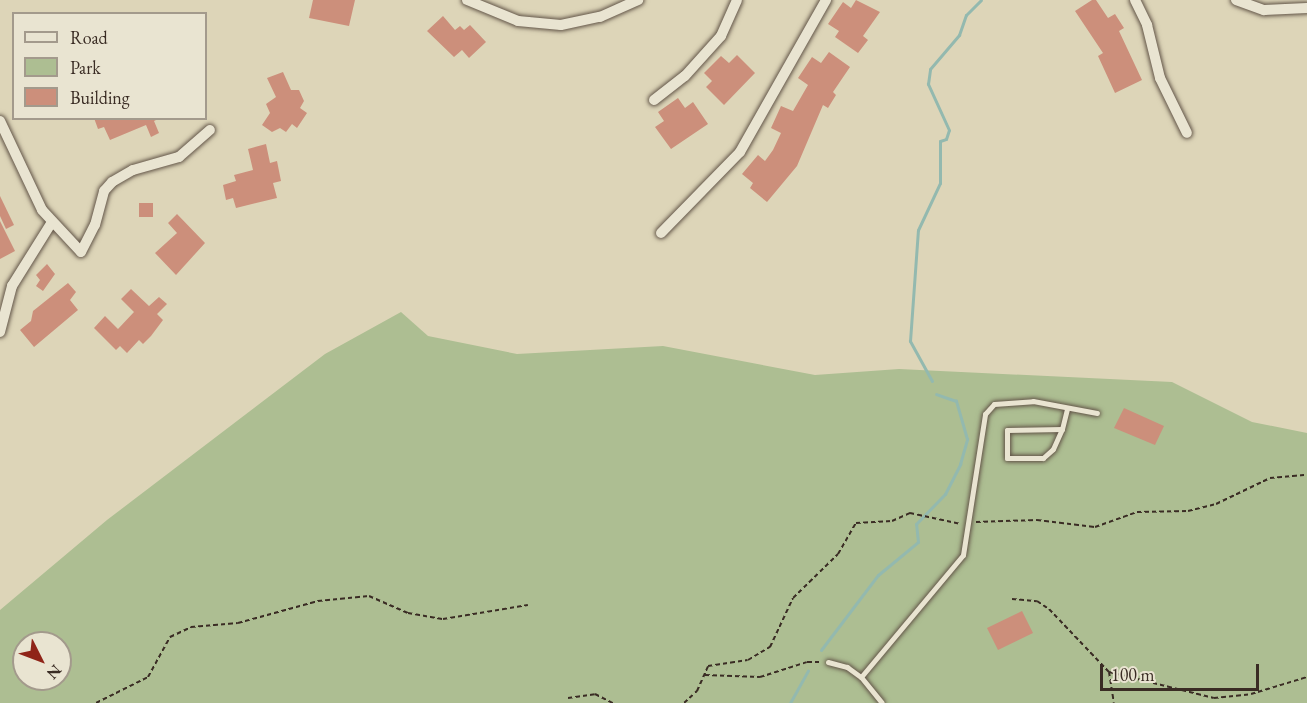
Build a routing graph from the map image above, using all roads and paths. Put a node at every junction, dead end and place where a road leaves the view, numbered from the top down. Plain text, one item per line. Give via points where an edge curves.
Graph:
1 (467, 0) edge
2 (638, 0) edge
3 (737, 0) edge
4 (826, 0) edge
5 (1135, 0) edge
6 (1236, 0) edge
7 (1307, 8) edge
8 (654, 100) dead end
9 (0, 121) edge
10 (210, 130) dead end
11 (1187, 133) dead end
12 (52, 222) junction
13 (661, 233) dead end
14 (0, 332) edge
15 (1067, 409) junction
16 (1097, 413) dead end
17 (1062, 429) junction
18 (1307, 475) edge
19 (969, 523) junction
20 (1012, 599) dead end
21 (528, 604) dead end
22 (828, 662) joint
23 (1109, 672) junction
24 (705, 675) junction
25 (861, 677) junction
26 (1307, 677) edge
27 (568, 699) dead end
28 (96, 703) edge
29 (614, 703) edge
30 (684, 703) edge
31 (882, 703) edge
32 (1114, 703) edge

1 - 2 street via 518,21 561,25 600,17
3 - 8 street via 721,36 685,76
4 - 13 street via 740,152
5 - 11 street via 1147,25 1160,78
6 - 7 street via 1264,10
9 - 12 street via 13,142 35,197
10 - 12 street via 179,157 121,175 104,191 95,225 81,252
12 - 14 street via 12,286
15 - 16 lane
15 - 17 lane
15 - 19 lane via 1033,401 994,404 985,414
17 - 17 lane via 1053,449 1043,458 1007,458 1007,430
18 - 19 path via 1270,478 1216,504 1188,511 1137,512 1095,527 1037,520
19 - 24 path via 910,513 892,521 855,523 838,554 793,598 770,647 748,660 715,663
19 - 25 lane via 963,555
20 - 23 path via 1037,601 1049,609
21 - 28 path via 443,620 408,613 369,596 318,601 237,623 191,627 170,637 148,677
22 - 24 path via 807,662 760,677
22 - 25 lane via 847,667
23 - 26 path via 1214,698 1251,694
23 - 32 path
24 - 30 path
25 - 31 lane
27 - 29 path via 584,693

